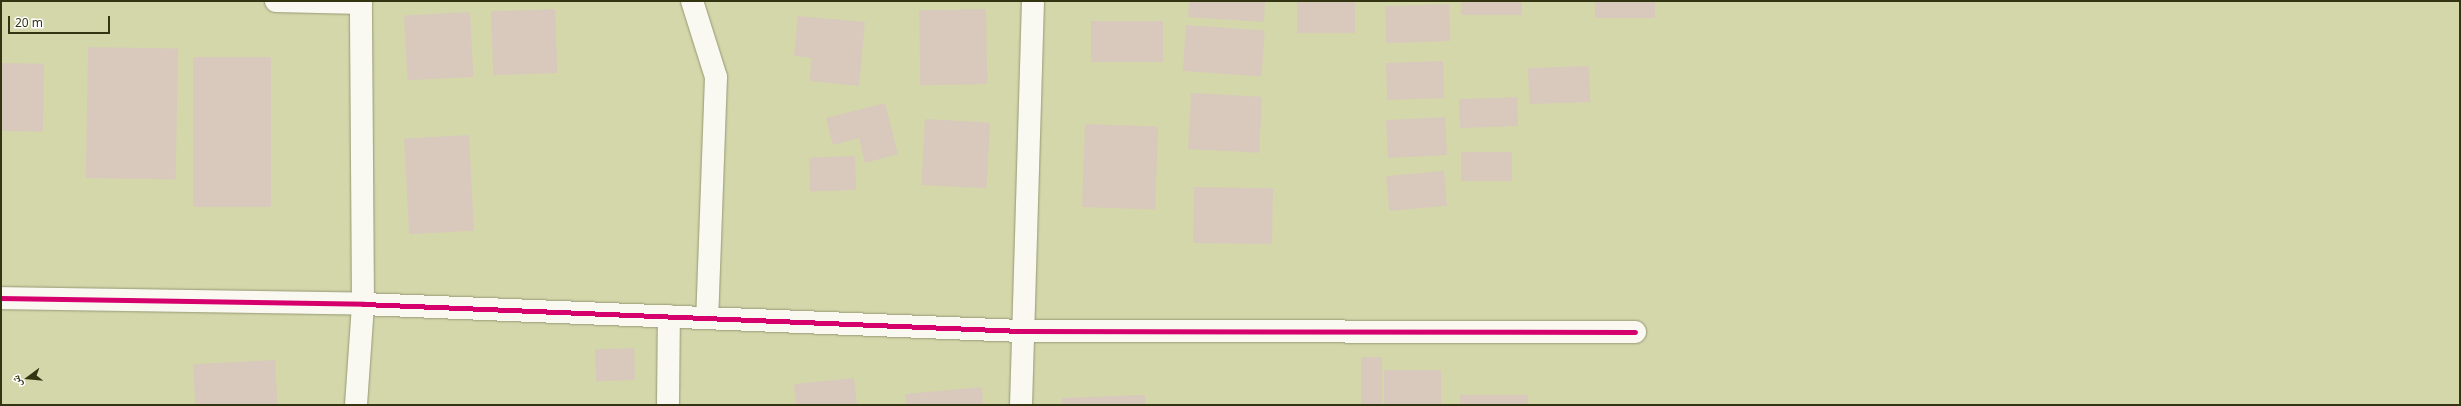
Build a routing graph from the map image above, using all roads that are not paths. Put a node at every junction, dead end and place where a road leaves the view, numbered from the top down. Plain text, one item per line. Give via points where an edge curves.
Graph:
1 (276, 1) edge
2 (692, 1) edge
3 (1033, 1) edge
4 (361, 2) edge
5 (1, 298) edge
6 (363, 304) junction
7 (669, 316) junction
8 (707, 318) junction
9 (1022, 330) junction
10 (1635, 332) dead end
11 (356, 405) edge
12 (668, 405) edge
13 (1021, 405) edge

1 - 4 street
2 - 8 street via 716,77
3 - 9 street
4 - 6 street
5 - 6 street
6 - 7 street
6 - 11 street
7 - 8 street
7 - 12 street
8 - 9 street
9 - 10 street
9 - 13 street

